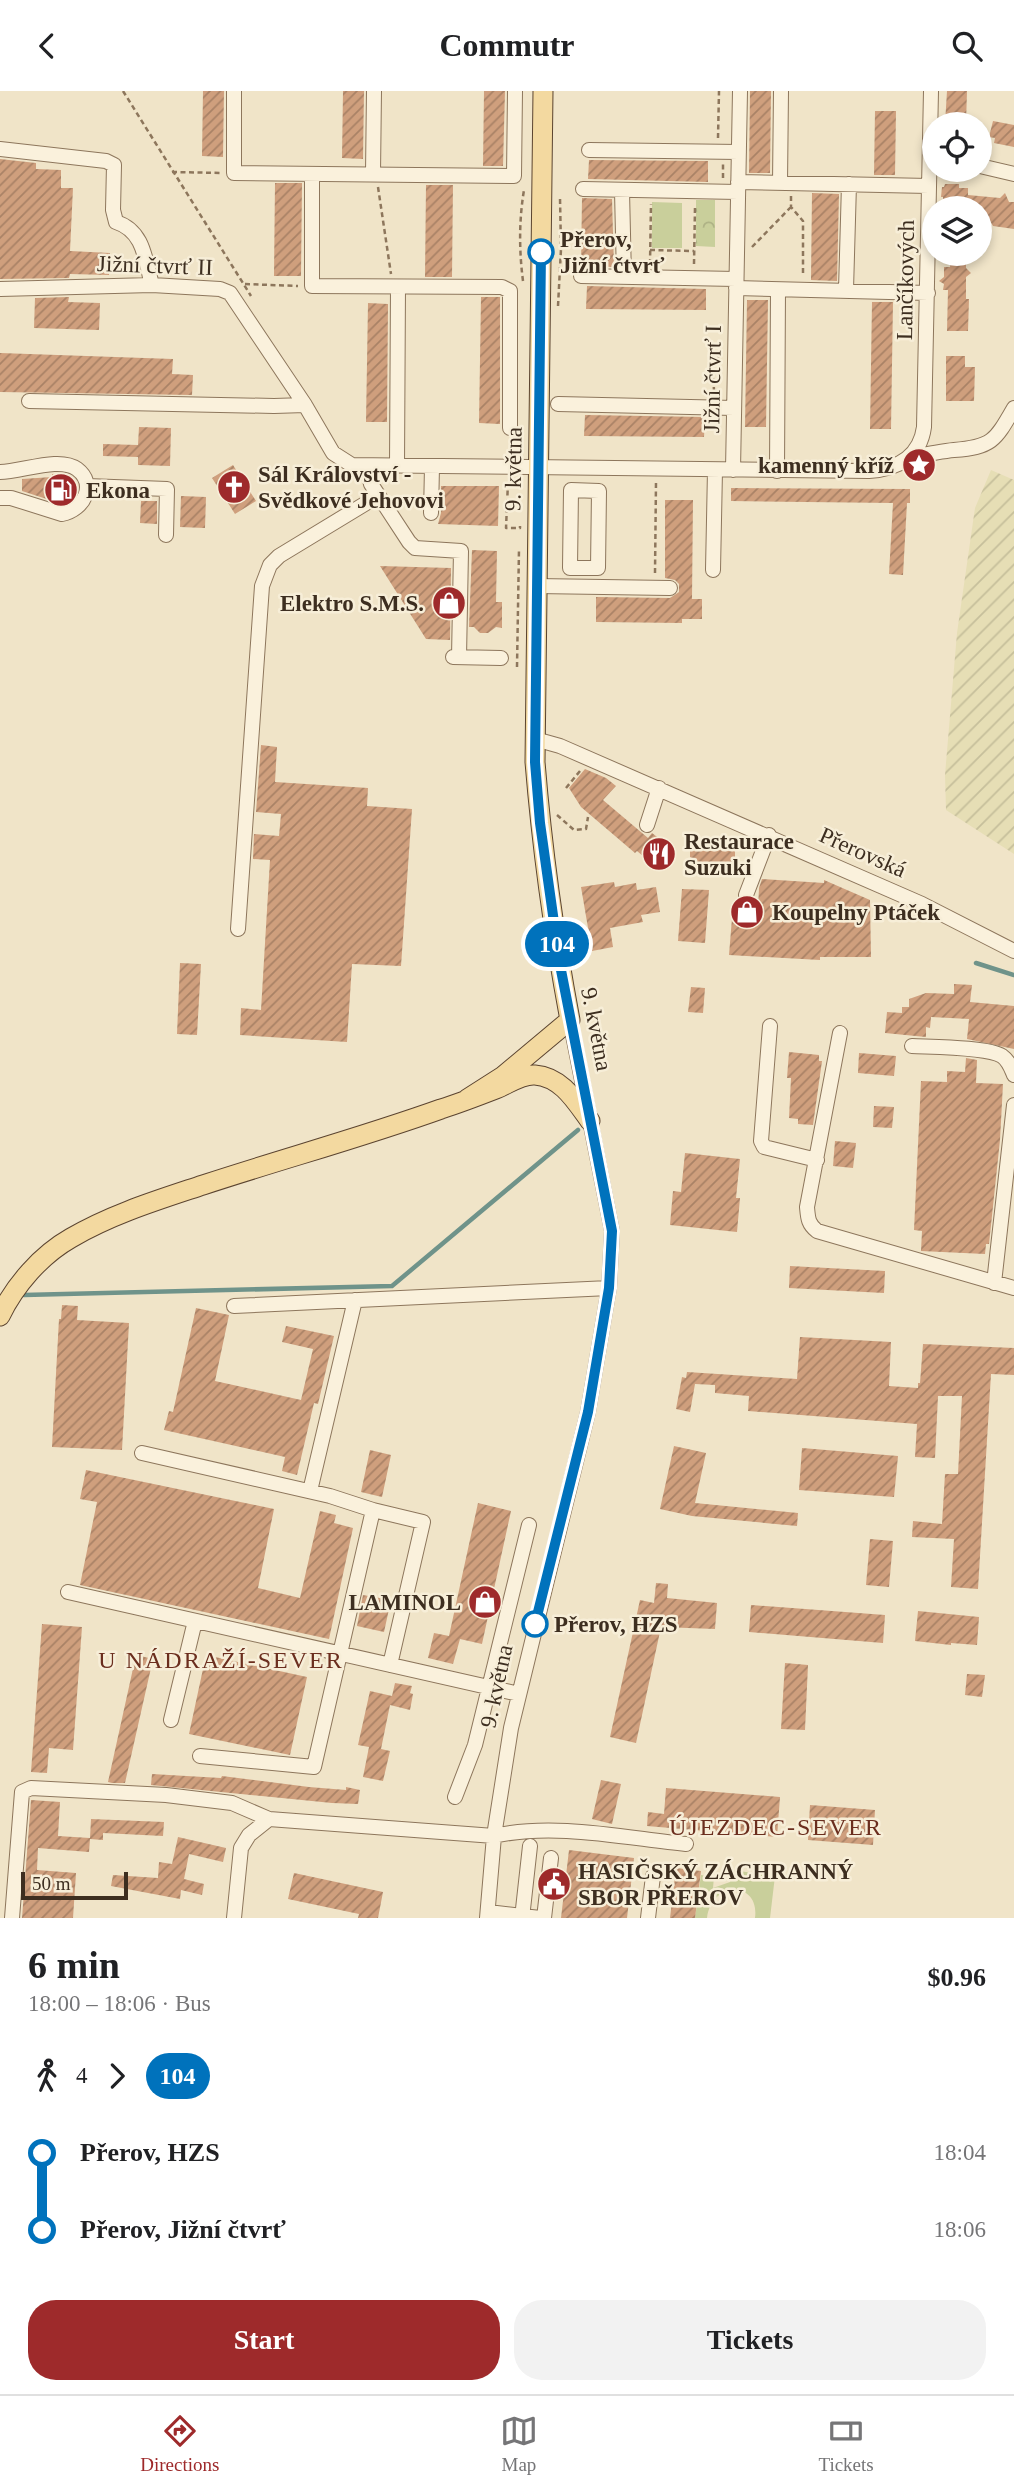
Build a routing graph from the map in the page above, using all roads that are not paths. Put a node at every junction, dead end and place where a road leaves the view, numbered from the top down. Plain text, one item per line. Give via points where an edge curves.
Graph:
1 (234, 91) edge
2 (374, 91) edge
3 (515, 91) edge
4 (543, 91) edge
5 (740, 91) edge
6 (781, 91) edge
7 (931, 91) edge
8 (931, 112) edge
9 (0, 149) edge
10 (589, 150) dead end
11 (739, 152) junction
12 (992, 169) edge
13 (374, 174) junction
14 (1014, 174) edge
15 (312, 175) junction
16 (929, 182) edge
17 (780, 183) junction
18 (849, 184) junction
19 (929, 186) junction
20 (738, 187) junction
21 (583, 189) dead end
22 (622, 191) junction
23 (580, 276) dead end
24 (624, 277) junction
25 (736, 284) junction
26 (152, 285) junction
27 (396, 287) junction
28 (0, 289) edge
29 (778, 290) junction
30 (846, 290) junction
31 (928, 293) junction
32 (29, 401) dead end
33 (558, 404) dead end
34 (305, 405) junction
35 (734, 408) junction
36 (1014, 408) edge
37 (510, 428) dead end
38 (909, 458) junction
39 (350, 465) junction
40 (397, 465) junction
41 (432, 467) junction
42 (537, 467) junction
43 (599, 469) junction
44 (715, 470) junction
45 (733, 470) junction
46 (776, 471) junction
47 (0, 472) edge
48 (87, 486) junction
49 (599, 491) junction
50 (376, 492) junction
51 (0, 498) edge
52 (431, 513) dead end
53 (166, 535) dead end
54 (713, 570) dead end
55 (536, 586) junction
56 (670, 588) dead end
57 (501, 658) dead end
58 (535, 739) junction
59 (659, 788) junction
60 (647, 825) dead end
61 (769, 835) junction
62 (746, 895) dead end
63 (238, 929) dead end
64 (1014, 951) edge
65 (570, 1020) junction
66 (770, 1026) dead end
67 (840, 1033) dead end
68 (912, 1046) dead end
69 (1014, 1075) edge
70 (467, 1099) junction
71 (1014, 1105) edge
72 (590, 1121) junction
73 (817, 1160) junction
74 (994, 1283) junction
75 (609, 1288) junction
76 (1014, 1288) edge
77 (355, 1300) junction
78 (234, 1306) dead end
79 (0, 1316) edge
80 (142, 1453) dead end
81 (310, 1491) junction
82 (373, 1510) junction
83 (528, 1525) dead end
84 (68, 1592) dead end
85 (195, 1621) junction
86 (341, 1653) junction
87 (390, 1665) junction
88 (487, 1688) junction
89 (519, 1693) junction
90 (171, 1720) dead end
91 (200, 1756) dead end
92 (455, 1797) dead end
93 (269, 1819) junction
94 (494, 1836) junction
95 (686, 1844) dead end
96 (530, 1846) dead end
97 (551, 1858) dead end
98 (653, 1876) dead end
99 (487, 1915) edge
100 (522, 1917) edge
101 (12, 1918) edge
102 (234, 1918) edge
103 (542, 1918) edge
104 (648, 1918) edge

1 - 15 street via 234,173
2 - 13 street
3 - 13 street via 514,176
4 - 42 main road, 9. května
5 - 11 street, Jižní čtvrť I
6 - 17 street
7 - 8 street, Lančíkových
9 - 26 street via 114,165 116,222 137,235
10 - 11 street
11 - 20 street, Jižní čtvrť I
12 - 14 street
13 - 15 street
15 - 27 street via 312,286
16 - 19 street, Lančíkových
17 - 18 street
17 - 20 street
18 - 19 street
18 - 30 street
19 - 31 street, Lančíkových
20 - 22 street
20 - 25 street, Jižní čtvrť I
21 - 22 street
22 - 24 street
23 - 24 street
24 - 25 street
25 - 29 street
25 - 35 street, Jižní čtvrť I
26 - 28 street, Jižní čtvrť II
26 - 34 street, Jižní čtvrť II via 230,293
27 - 37 street via 502,287 510,291
27 - 40 street
29 - 30 street
29 - 46 street
30 - 31 street
31 - 38 street, Lančíkových via 924,427
32 - 34 street
33 - 35 street
34 - 39 street, Jižní čtvrť II via 333,453
35 - 45 street, Jižní čtvrť I
36 - 38 street via 986,445
38 - 46 street via 880,470
39 - 40 street
39 - 50 street, Jižní čtvrť II via 369,476
40 - 41 street
41 - 42 street
41 - 52 street
42 - 43 street
42 - 55 main road, 9. května
43 - 44 street
43 - 49 street
44 - 45 street
44 - 54 street
45 - 46 street
47 - 48 street via 67,464 80,471
48 - 51 street via 78,508 62,514
48 - 53 street via 167,489
49 - 49 street via 571,490 570,568 598,568
50 - 57 street, Jižní čtvrť II via 415,548 461,551 455,657
50 - 63 street via 368,502 279,556 262,586
55 - 56 street
55 - 58 main road, 9. května
58 - 59 street, Přerovská via 560,745
58 - 65 main road, 9. května via 540,823
59 - 60 street
59 - 61 street, Přerovská
61 - 62 street
61 - 64 street, Přerovská
65 - 70 main road via 503,1076
65 - 72 street, 9. května
66 - 73 street via 761,1142 764,1147
67 - 73 street
68 - 69 street via 1000,1054
70 - 72 main road via 538,1075 564,1088
70 - 79 main road via 118,1214 46,1255
71 - 74 street
72 - 75 street, 9. května via 612,1231
73 - 74 street via 807,1207 808,1221 817,1231
74 - 76 street
75 - 77 street
75 - 89 street, 9. května via 588,1412
77 - 78 street
77 - 81 street
80 - 81 street
81 - 82 street
82 - 86 street
82 - 87 street via 423,1521
83 - 88 street
84 - 85 street
85 - 86 street
85 - 90 street
86 - 87 street
86 - 91 street via 314,1767
87 - 88 street
88 - 89 street
88 - 92 street via 475,1745
89 - 94 street, 9. května
93 - 94 street
93 - 101 street via 232,1803 31,1788 22,1792
93 - 102 street via 241,1848
94 - 95 street via 519,1830
94 - 99 street, 9. května
96 - 100 street
97 - 103 street
98 - 104 street
99 - 100 street
100 - 103 street

